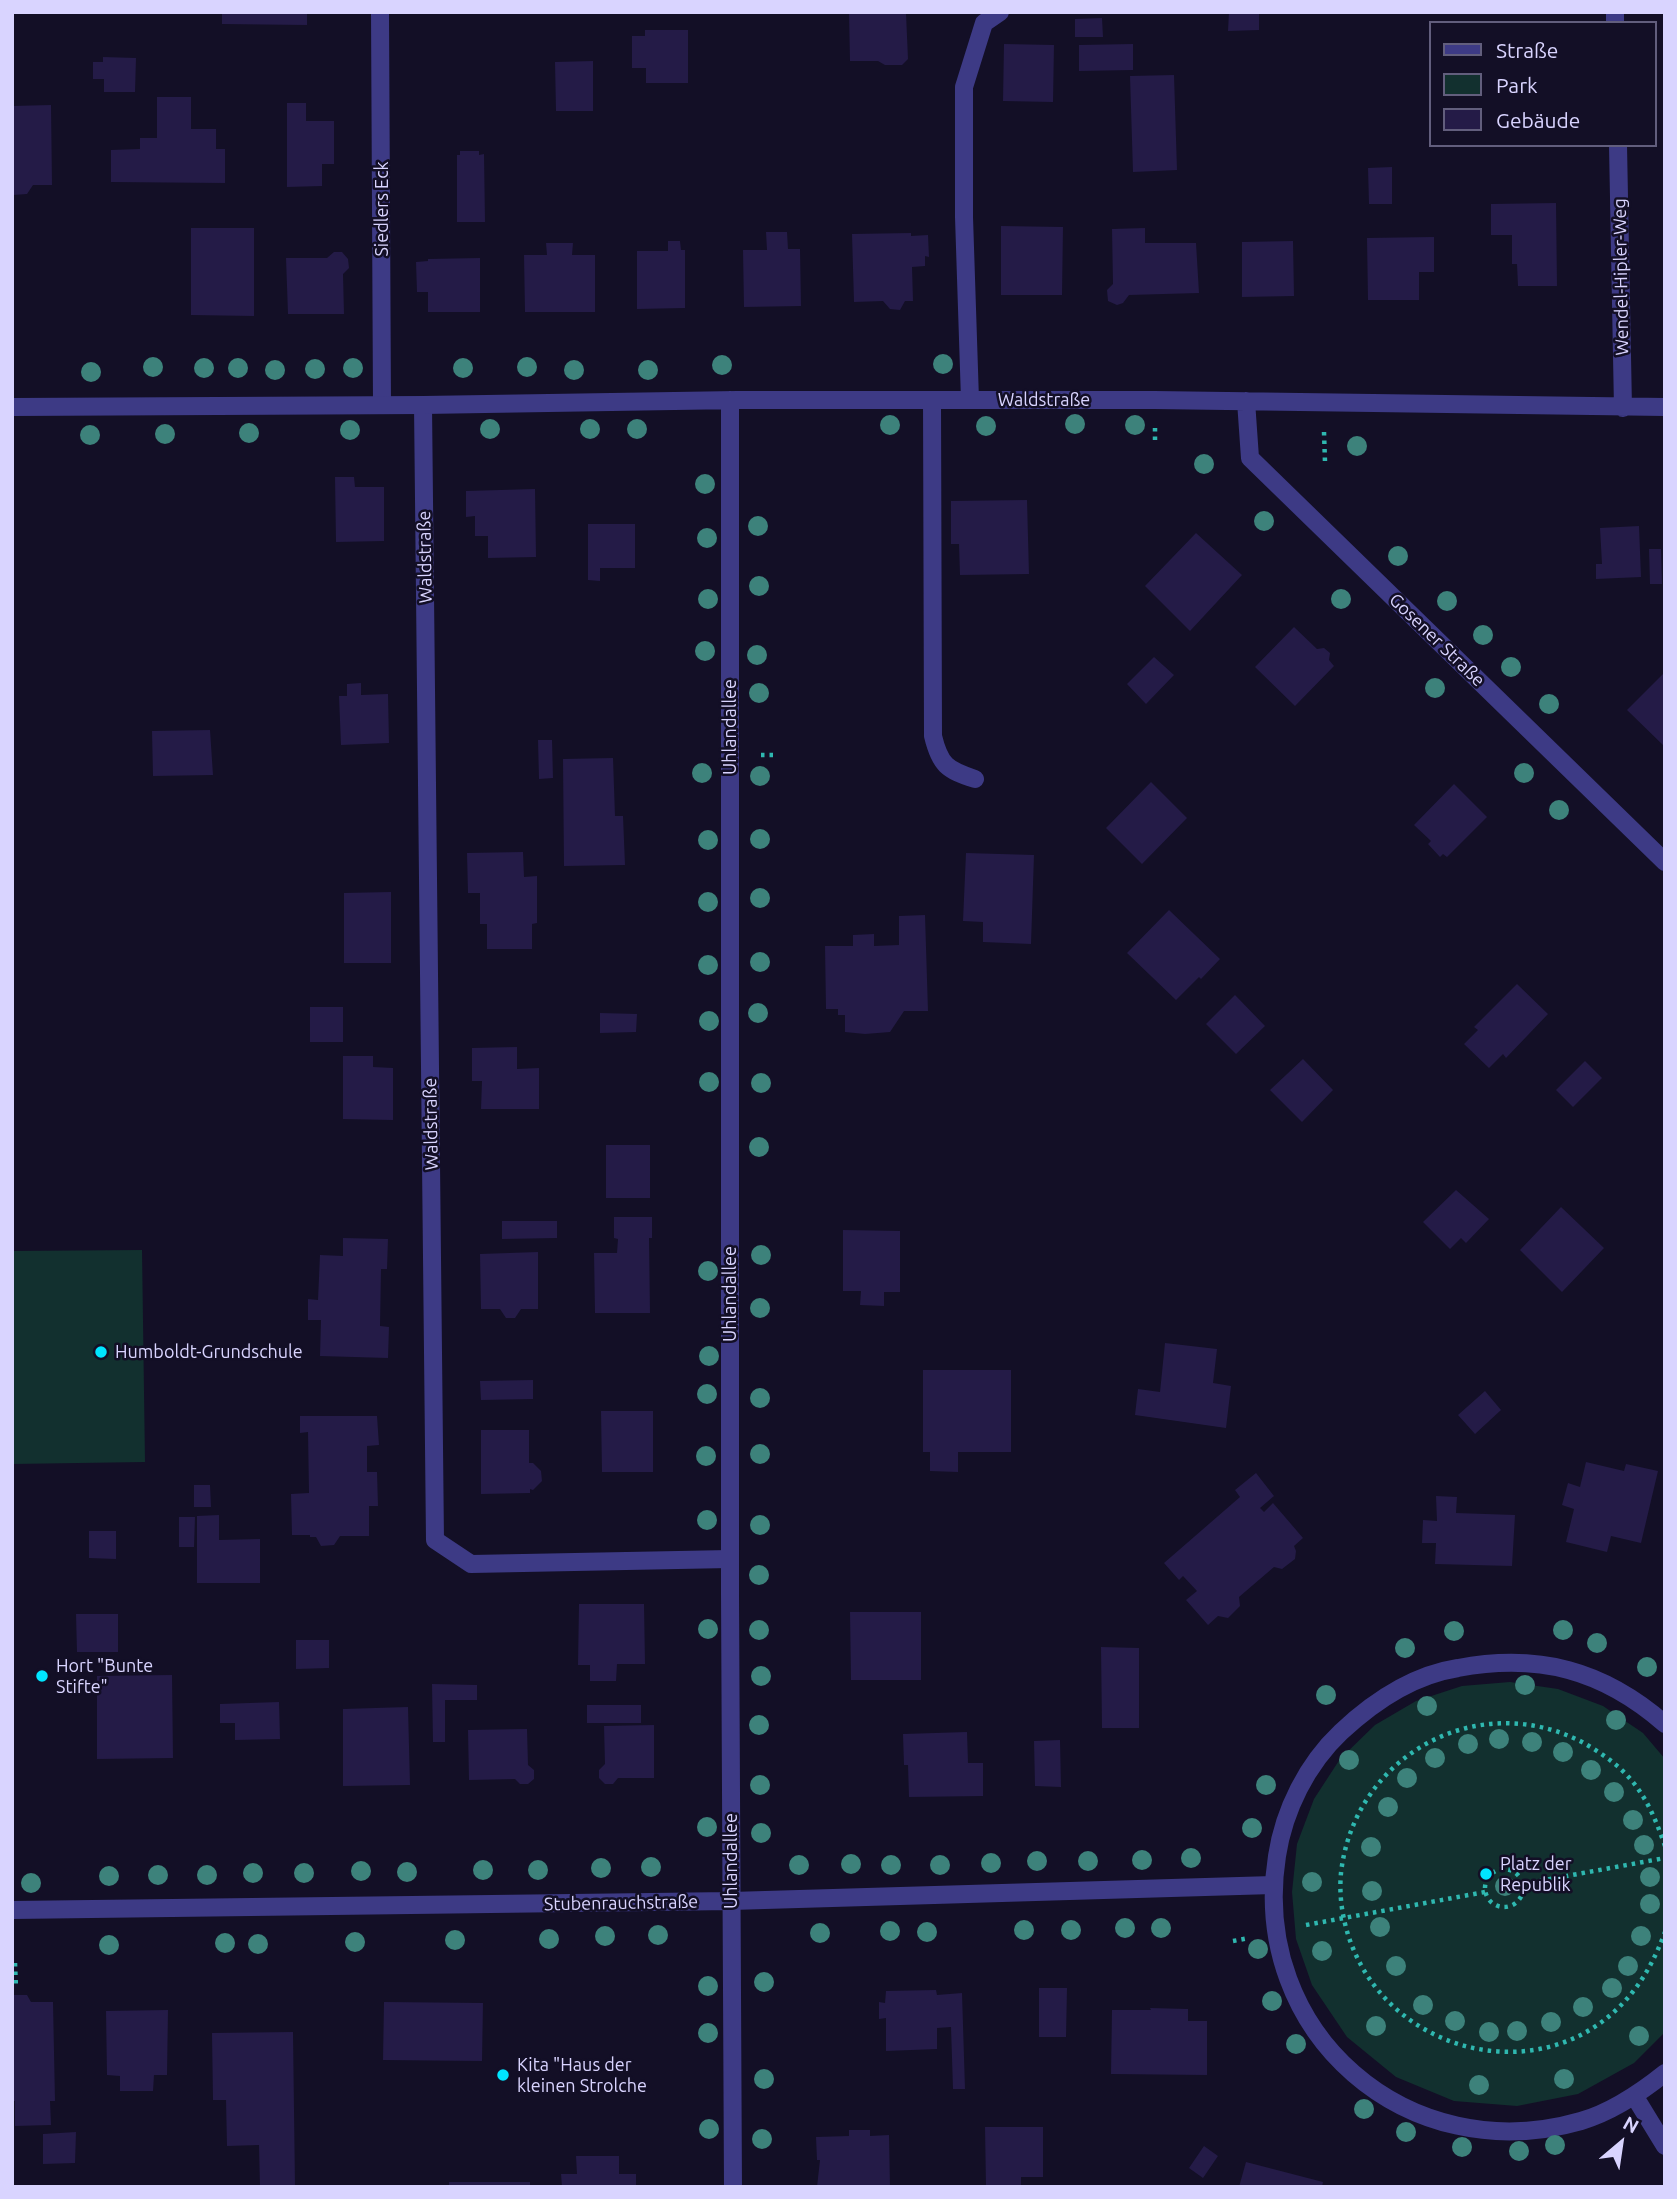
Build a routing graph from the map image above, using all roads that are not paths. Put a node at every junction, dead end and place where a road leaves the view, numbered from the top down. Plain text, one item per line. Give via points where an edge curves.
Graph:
1 (380, 12) edge
2 (1000, 12) edge
3 (1618, 147) edge
4 (730, 400) junction
5 (932, 400) junction
6 (970, 400) junction
7 (1246, 401) junction
8 (382, 405) junction
9 (423, 405) junction
10 (12, 407) edge
11 (1665, 407) edge
12 (1623, 408) junction
13 (975, 779) dead end
14 (1665, 862) edge
15 (730, 1559) junction
16 (1665, 1724) edge
17 (1273, 1885) junction
18 (731, 1901) junction
19 (12, 1910) edge
20 (1665, 2073) edge
21 (1635, 2097) junction
22 (1665, 2146) edge
23 (733, 2187) edge

1 - 8 street, Siedlers Eck
2 - 6 street via 984,23 964,87
3 - 12 street, Wendel-Hipler-Weg
4 - 5 street, Waldstraße
4 - 9 street, Waldstraße
4 - 15 street, Uhlandallee
5 - 6 street, Waldstraße
5 - 13 street via 933,736 938,756 951,772
6 - 7 street, Waldstraße
7 - 12 street, Waldstraße
7 - 14 street, Gosener Straße via 1250,458
8 - 9 street, Waldstraße
8 - 10 street, Waldstraße
9 - 15 street, Waldstraße via 435,1540 471,1564
11 - 12 street, Waldstraße
15 - 18 street, Uhlandallee
16 - 17 street via 1640,1702 1605,1683 1529,1663 1488,1662 1408,1684 1364,1711 1327,1745 1299,1788 1280,1835
17 - 18 street, Stubenrauchstraße
17 - 21 street via 1275,1932 1293,1995 1329,2050 1382,2096 1412,2113 1468,2129 1525,2132 1582,2121
18 - 19 street, Stubenrauchstraße
18 - 23 street, Uhlandallee
20 - 21 street
21 - 22 street

